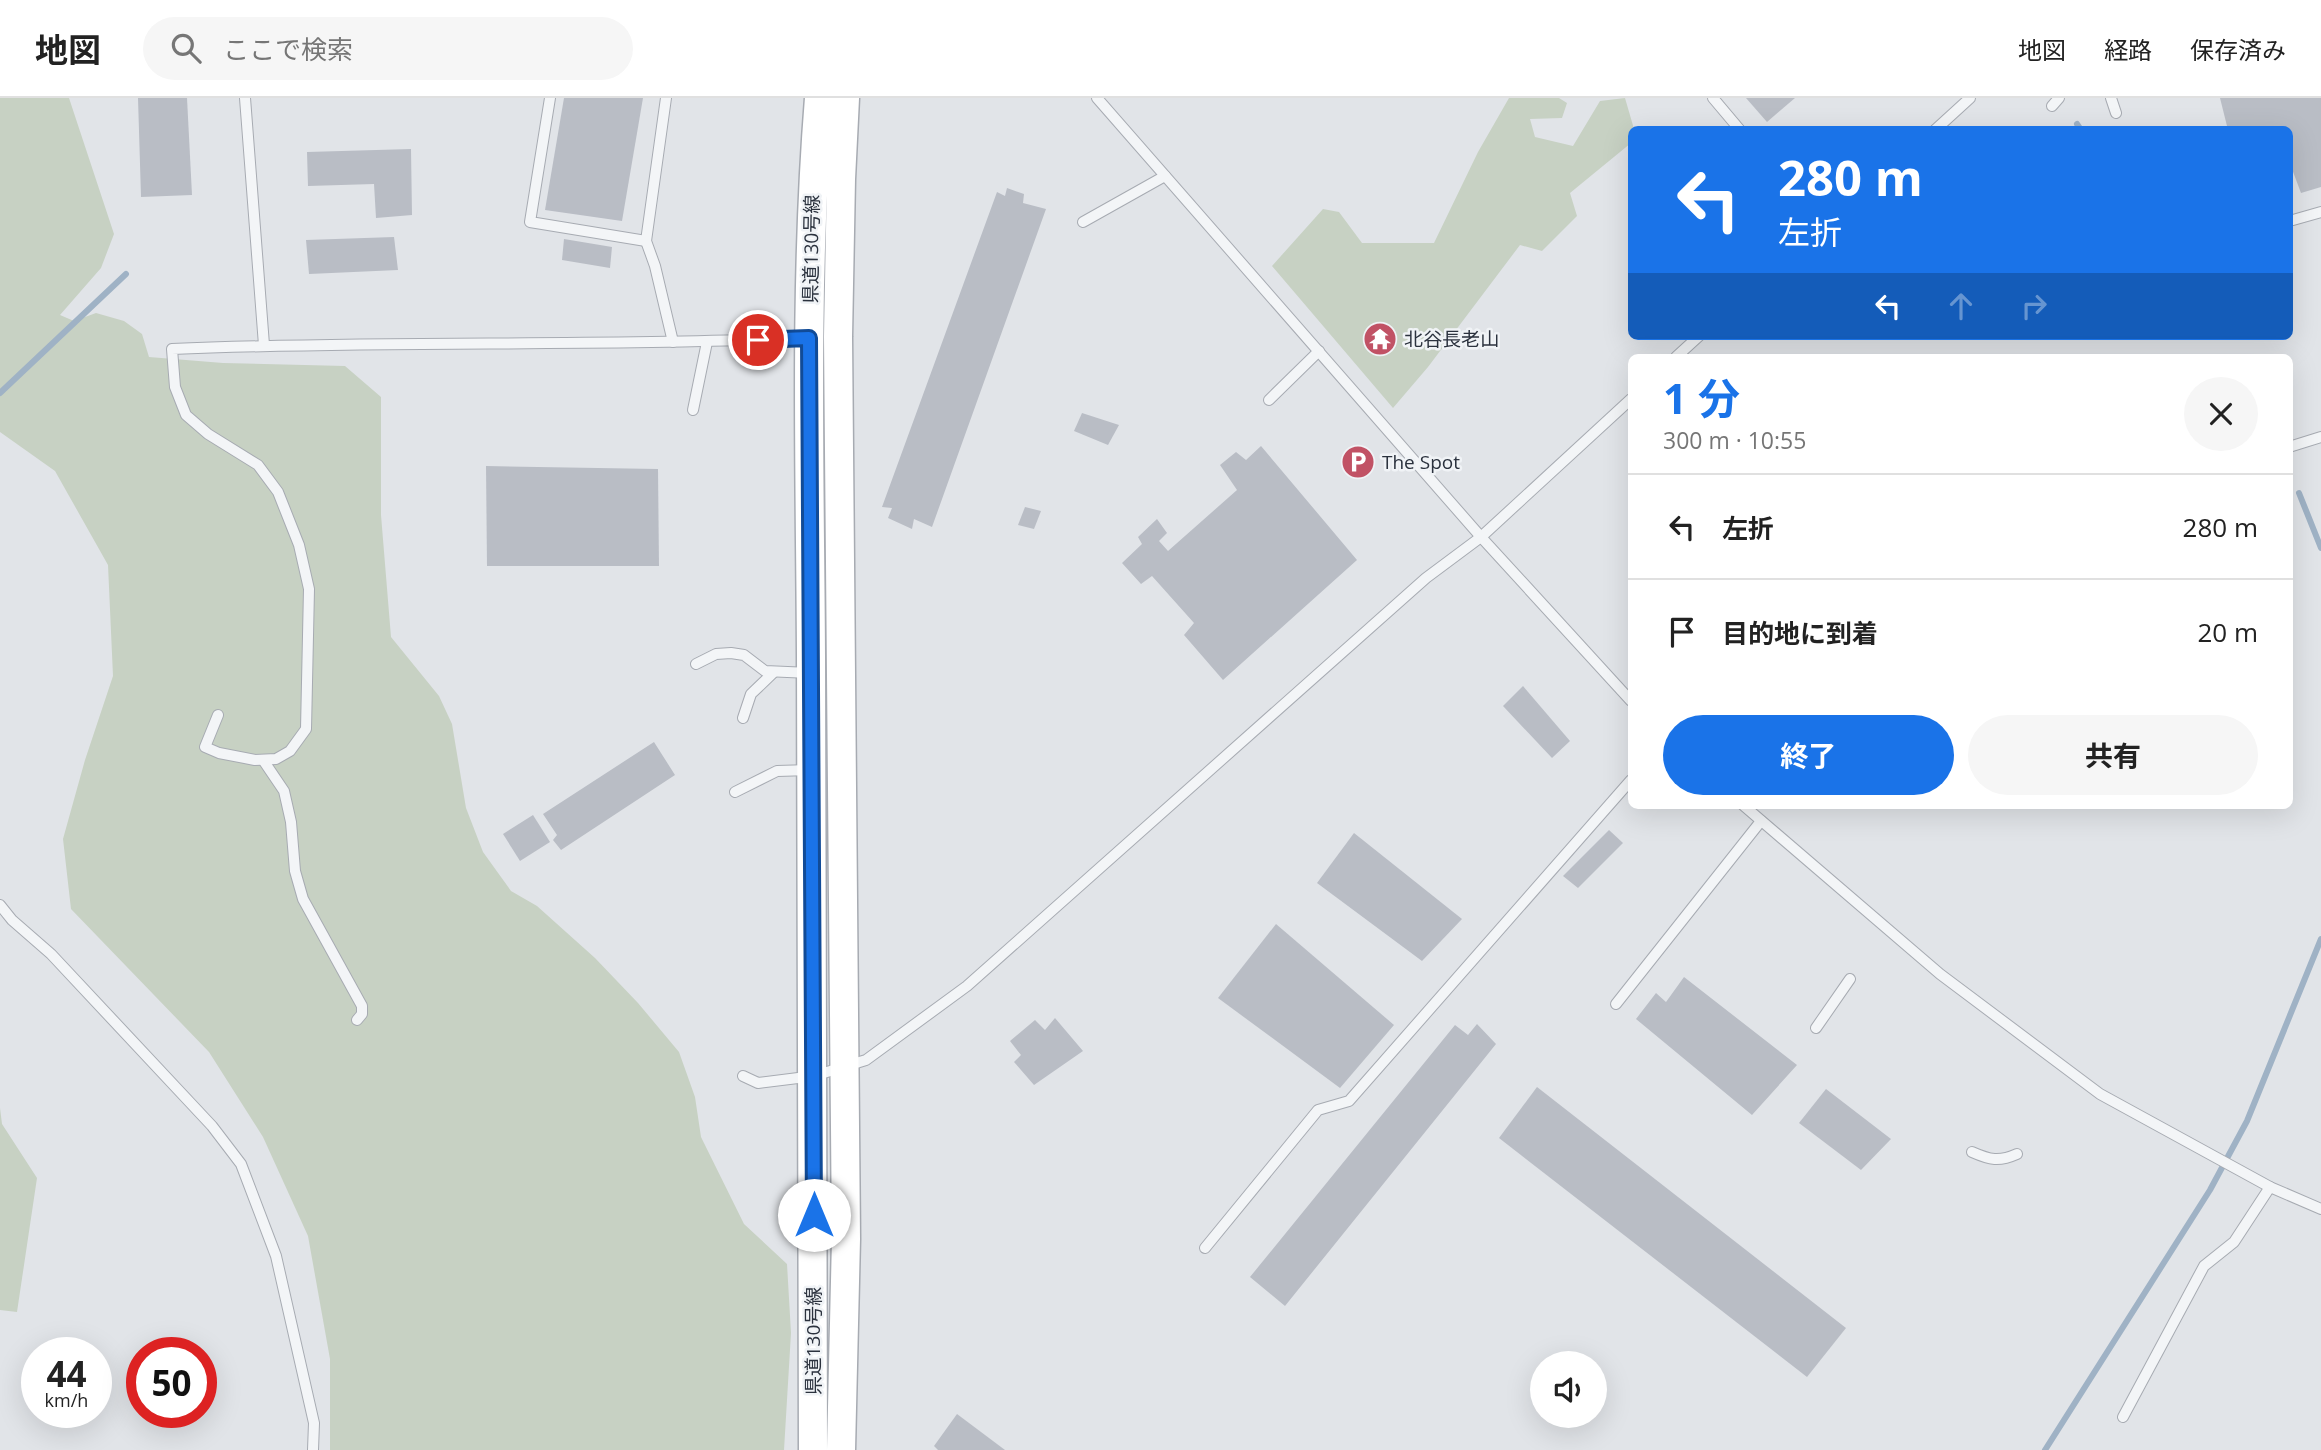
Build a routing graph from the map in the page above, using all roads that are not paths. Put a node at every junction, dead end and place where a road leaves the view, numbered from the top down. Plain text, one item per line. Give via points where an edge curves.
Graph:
1 (245, 98) edge
2 (550, 98) edge
3 (666, 98) edge
4 (819, 98) edge
5 (845, 98) edge
6 (1097, 98) edge
7 (1713, 98) edge
8 (1970, 98) edge
9 (2111, 98) edge
10 (2116, 113) dead end
11 (1737, 126) edge
12 (1939, 126) edge
13 (1166, 176) junction
14 (2321, 212) edge
15 (2293, 220) dead end
16 (1083, 222) dead end
17 (646, 242) junction
18 (824, 338) junction
19 (1695, 340) edge
20 (673, 342) junction
21 (707, 342) junction
22 (264, 345) junction
23 (1319, 351) junction
24 (1679, 354) edge
25 (1269, 400) dead end
26 (1628, 402) edge
27 (693, 410) dead end
28 (2321, 437) edge
29 (2293, 446) edge
30 (1481, 537) junction
31 (696, 664) dead end
32 (773, 673) junction
33 (811, 673) junction
34 (1628, 698) edge
35 (218, 715) dead end
36 (743, 718) dead end
37 (263, 760) junction
38 (811, 770) junction
39 (1628, 782) edge
40 (735, 792) dead end
41 (1748, 809) edge
42 (1761, 821) junction
43 (0, 905) edge
44 (1850, 979) dead end
45 (1616, 1004) dead end
46 (358, 1020) dead end
47 (1816, 1028) dead end
48 (845, 1068) junction
49 (743, 1076) dead end
50 (814, 1076) junction
51 (1972, 1152) dead end
52 (2017, 1154) dead end
53 (2270, 1187) junction
54 (2321, 1209) edge
55 (1205, 1248) dead end
56 (813, 1373) junction
57 (842, 1388) junction
58 (2123, 1417) dead end
59 (313, 1450) edge
60 (803, 1450) edge
61 (813, 1450) edge
62 (841, 1450) edge
63 (850, 1450) edge

1 - 22 lane
2 - 17 lane via 530,222
3 - 17 lane
4 - 18 main road, 県道130号線 via 812,178
5 - 18 main road, 県道130号線
6 - 13 lane
7 - 11 lane
8 - 12 lane
9 - 10 lane
13 - 16 lane
13 - 23 lane
14 - 15 lane
17 - 20 lane
18 - 21 lane
18 - 33 main road, 県道130号線
18 - 48 main road, 県道130号線
19 - 24 lane
20 - 21 lane
20 - 22 lane
21 - 27 lane
22 - 37 lane via 172,349 175,387 186,415 258,465 278,492 299,545 309,589 306,729 290,751 276,760
23 - 25 lane
23 - 30 lane
26 - 30 lane
28 - 29 lane
30 - 34 lane
30 - 48 lane via 1416,587 967,986 866,1060
31 - 32 lane via 716,654 731,653 744,655
32 - 33 lane
32 - 36 lane via 751,694
33 - 38 main road, 県道130号線
35 - 37 lane via 205,747
37 - 46 lane via 284,791 303,899 362,1006
38 - 40 lane via 777,771
38 - 50 main road, 県道130号線
39 - 55 lane via 1349,1101 1318,1110
41 - 42 lane
42 - 45 lane
42 - 53 lane via 1940,974 2100,1094
43 - 59 lane via 212,1126 241,1164 276,1256 314,1423
44 - 47 lane
48 - 50 lane
48 - 57 main road, 県道130号線
49 - 50 lane via 758,1083
50 - 56 main road, 県道130号線
51 - 52 lane via 1990,1160
53 - 54 lane
53 - 58 lane via 2234,1242 2204,1266
56 - 60 main road
56 - 61 main road, 県道130号線
57 - 62 main road, 県道130号線
57 - 63 main road

